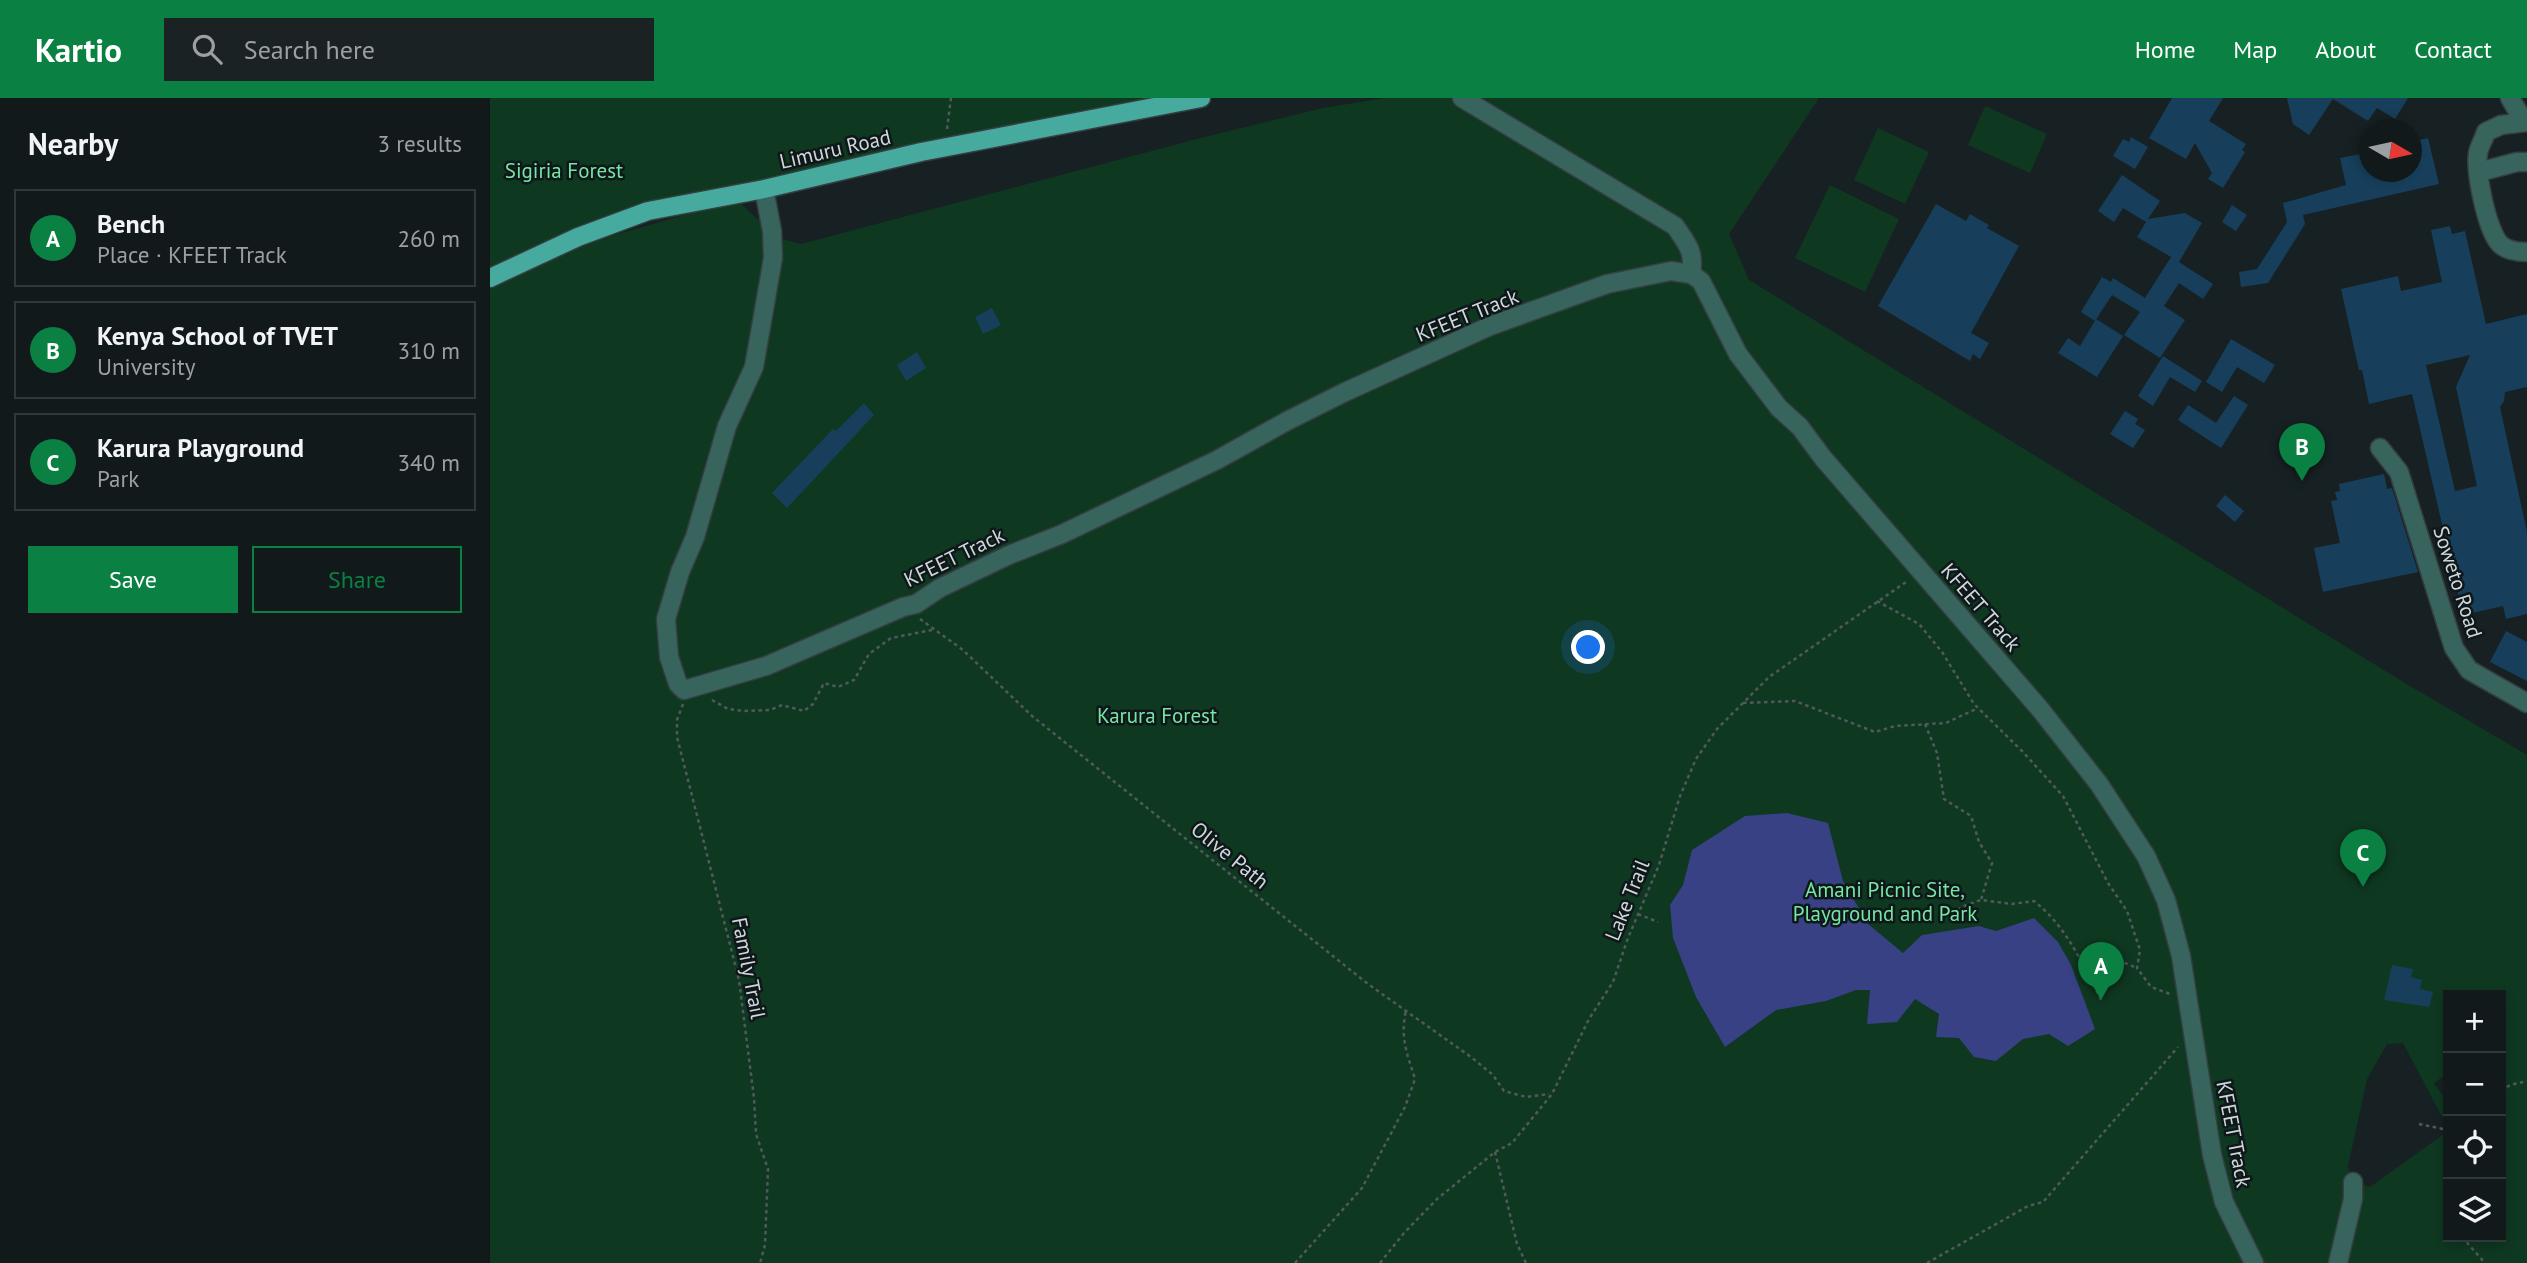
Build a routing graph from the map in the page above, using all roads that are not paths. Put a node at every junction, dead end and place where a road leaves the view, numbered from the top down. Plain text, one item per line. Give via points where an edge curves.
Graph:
1 (1201, 98) edge
2 (1462, 98) edge
3 (2510, 98) edge
4 (2525, 122) edge
5 (2527, 162) edge
6 (2479, 172) junction
7 (765, 189) junction
8 (2527, 252) edge
9 (1691, 274) junction
10 (490, 278) edge
11 (2380, 448) dead end
12 (2527, 703) edge
13 (2353, 1182) dead end
14 (2254, 1263) edge
15 (2338, 1263) edge

1 - 7 main road, Limuru Road via 946,147
2 - 9 street via 1675,226 1693,258
3 - 4 street
4 - 6 street via 2486,132 2478,153
5 - 6 street
6 - 8 street via 2494,237 2503,247
7 - 9 street, KFEET Track via 773,258 754,367 727,426 666,619 669,657 684,690 766,666 916,604 1009,555 1206,466 1345,391 1490,326 1608,284 1671,271
7 - 10 main road, Limuru Road via 648,211
9 - 14 street, KFEET Track via 1701,281 1738,354 1779,408 2040,709 2099,784 2146,856 2166,900 2181,956 2212,1155 2224,1202
11 - 12 street, Soweto Road via 2399,472 2454,648 2469,670
13 - 15 street

